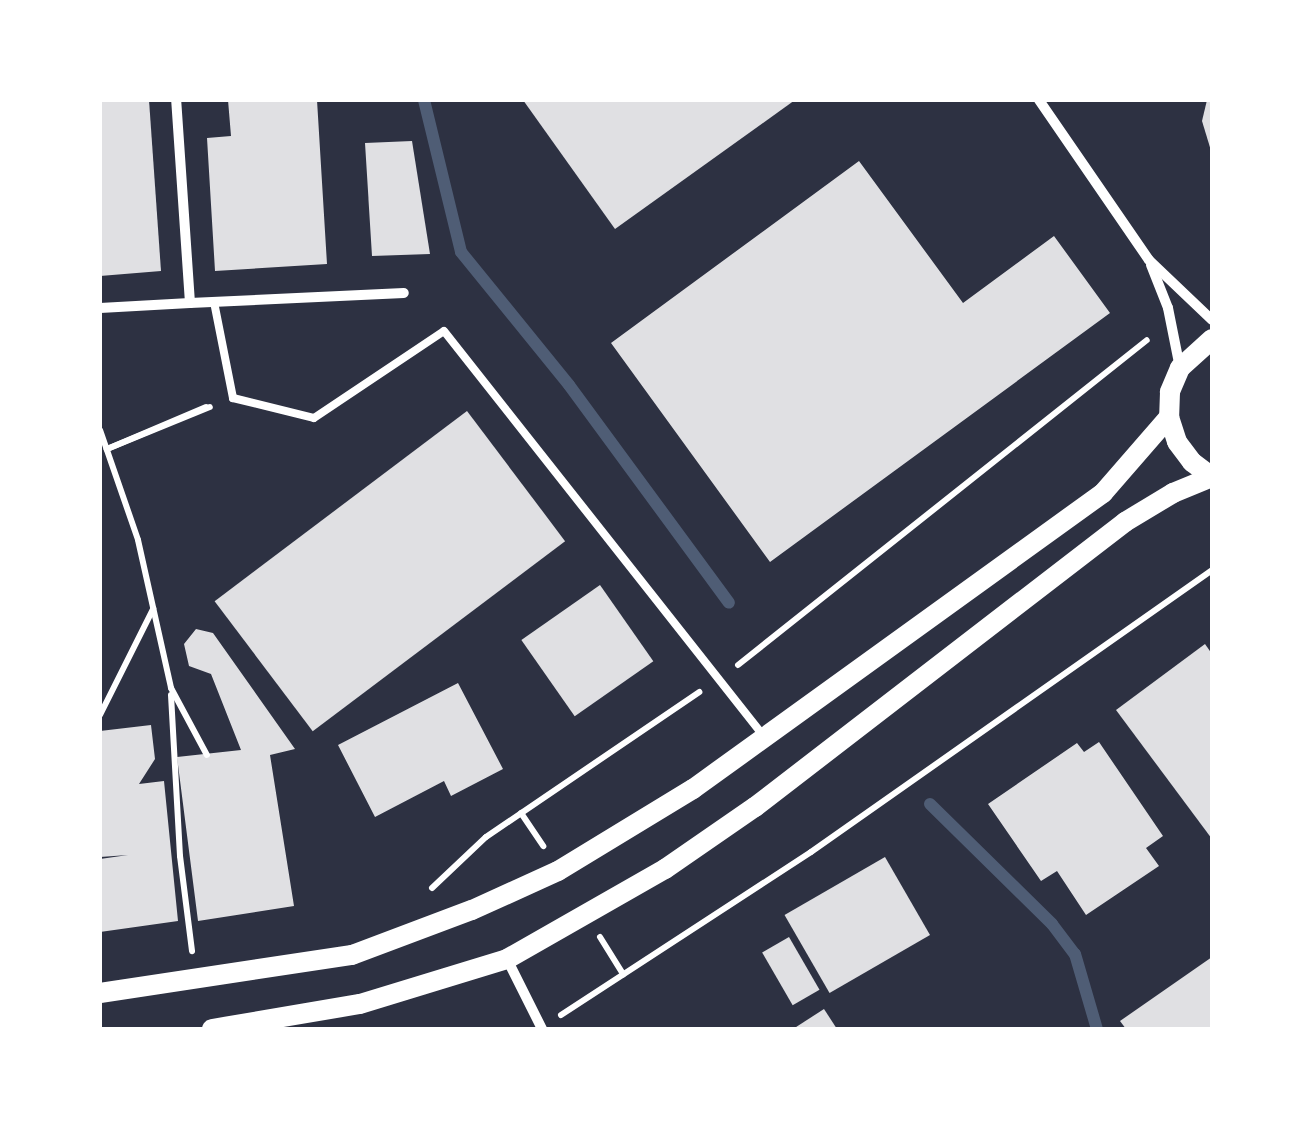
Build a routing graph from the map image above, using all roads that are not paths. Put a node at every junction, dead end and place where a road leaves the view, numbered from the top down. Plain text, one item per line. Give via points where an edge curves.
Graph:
1 (176, 100) edge
2 (1040, 100) edge
3 (1149, 260) junction
4 (404, 293) dead end
5 (214, 302) junction
6 (190, 303) junction
7 (100, 308) edge
8 (1212, 320) edge
9 (1212, 339) edge
10 (1180, 368) junction
11 (1169, 417) junction
12 (1212, 477) edge
13 (764, 738) junction
14 (507, 959) junction
15 (100, 994) edge
16 (542, 1028) edge
17 (212, 1029) edge

1 - 6 street
2 - 3 street
3 - 8 street
3 - 10 street via 1168,308
4 - 5 street
5 - 6 street
5 - 13 lane via 233,398 314,418 444,331
6 - 7 street
9 - 10 main road
10 - 11 main road
11 - 12 main road via 1177,442
11 - 13 main road via 1103,493
12 - 14 main road via 1126,522 666,870
13 - 15 main road via 636,827 472,910 352,954
14 - 16 street
14 - 17 main road via 360,1004

